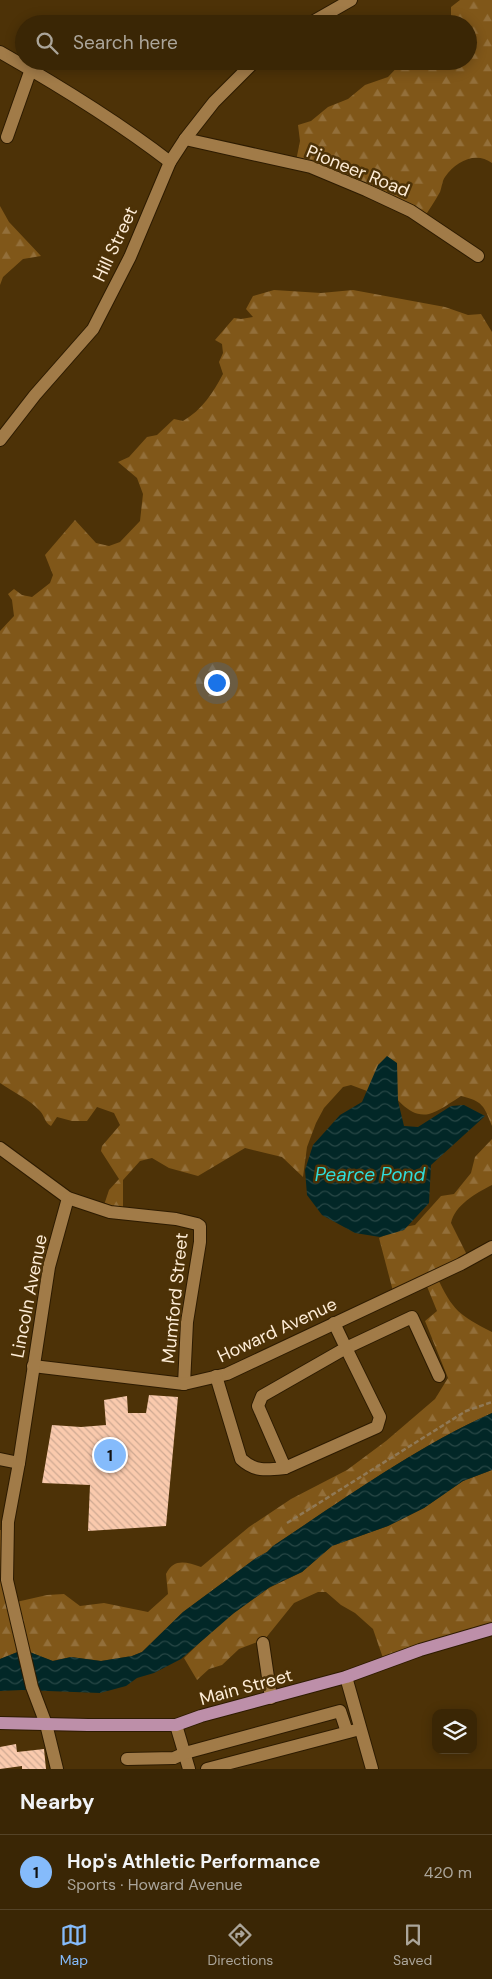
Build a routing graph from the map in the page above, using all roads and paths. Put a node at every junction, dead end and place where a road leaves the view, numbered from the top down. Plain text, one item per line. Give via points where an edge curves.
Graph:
1 (351, 0) edge
2 (325, 15) edge
3 (0, 52) edge
4 (15, 60) edge
5 (30, 70) edge
6 (32, 70) edge
7 (246, 70) edge
8 (7, 137) dead end
9 (185, 138) junction
10 (170, 162) junction
11 (478, 256) dead end
12 (0, 440) edge
13 (0, 1148) edge
14 (68, 1198) junction
15 (492, 1247) edge
16 (334, 1323) junction
17 (346, 1348) junction
18 (33, 1366) junction
19 (216, 1376) junction
20 (439, 1376) dead end
21 (184, 1384) junction
22 (492, 1402) edge
23 (0, 1459) edge
24 (19, 1463) junction
25 (285, 1468) junction
26 (287, 1523) dead end
27 (492, 1629) edge
28 (263, 1643) dead end
29 (346, 1677) junction
30 (271, 1698) junction
31 (0, 1723) edge
32 (46, 1724) junction
33 (176, 1725) junction
34 (354, 1731) junction
35 (185, 1753) junction
36 (127, 1759) dead end
37 (57, 1769) edge
38 (189, 1769) edge
39 (206, 1769) edge
40 (372, 1769) edge

1 - 2 street
3 - 4 street
5 - 8 street
6 - 10 street via 138,137
7 - 9 street, Hill Street
9 - 10 street, Hill Street
9 - 11 street, Pioneer Road via 311,167 411,211
10 - 12 street, Hill Street via 130,257 93,329
13 - 14 street, Mumford Street
14 - 18 street, Lincoln Avenue via 49,1267
14 - 21 street, Mumford Street via 110,1212 176,1219 200,1226 187,1322
15 - 16 street, Howard Avenue
16 - 17 street
16 - 19 street, Howard Avenue via 227,1374
17 - 20 street via 412,1318
17 - 25 street via 262,1396 258,1406
17 - 25 street via 380,1417 377,1427
18 - 21 street, Howard Avenue
18 - 24 street, Lincoln Avenue
19 - 21 street, Howard Avenue
19 - 25 street via 241,1459 250,1468
22 - 26 path via 466,1411
23 - 24 street
24 - 32 street, Lincoln Avenue via 8,1522 7,1580 32,1687
27 - 29 main road, Main Street via 420,1650
28 - 30 street
29 - 30 main road, Main Street
29 - 34 street
30 - 33 main road, Main Street
31 - 32 main road, Main Street
32 - 33 main road, Main Street
32 - 37 street, Lincoln Avenue
33 - 35 street
34 - 35 street via 340,1711
34 - 39 street
34 - 40 street
35 - 36 street via 174,1758
35 - 38 street

